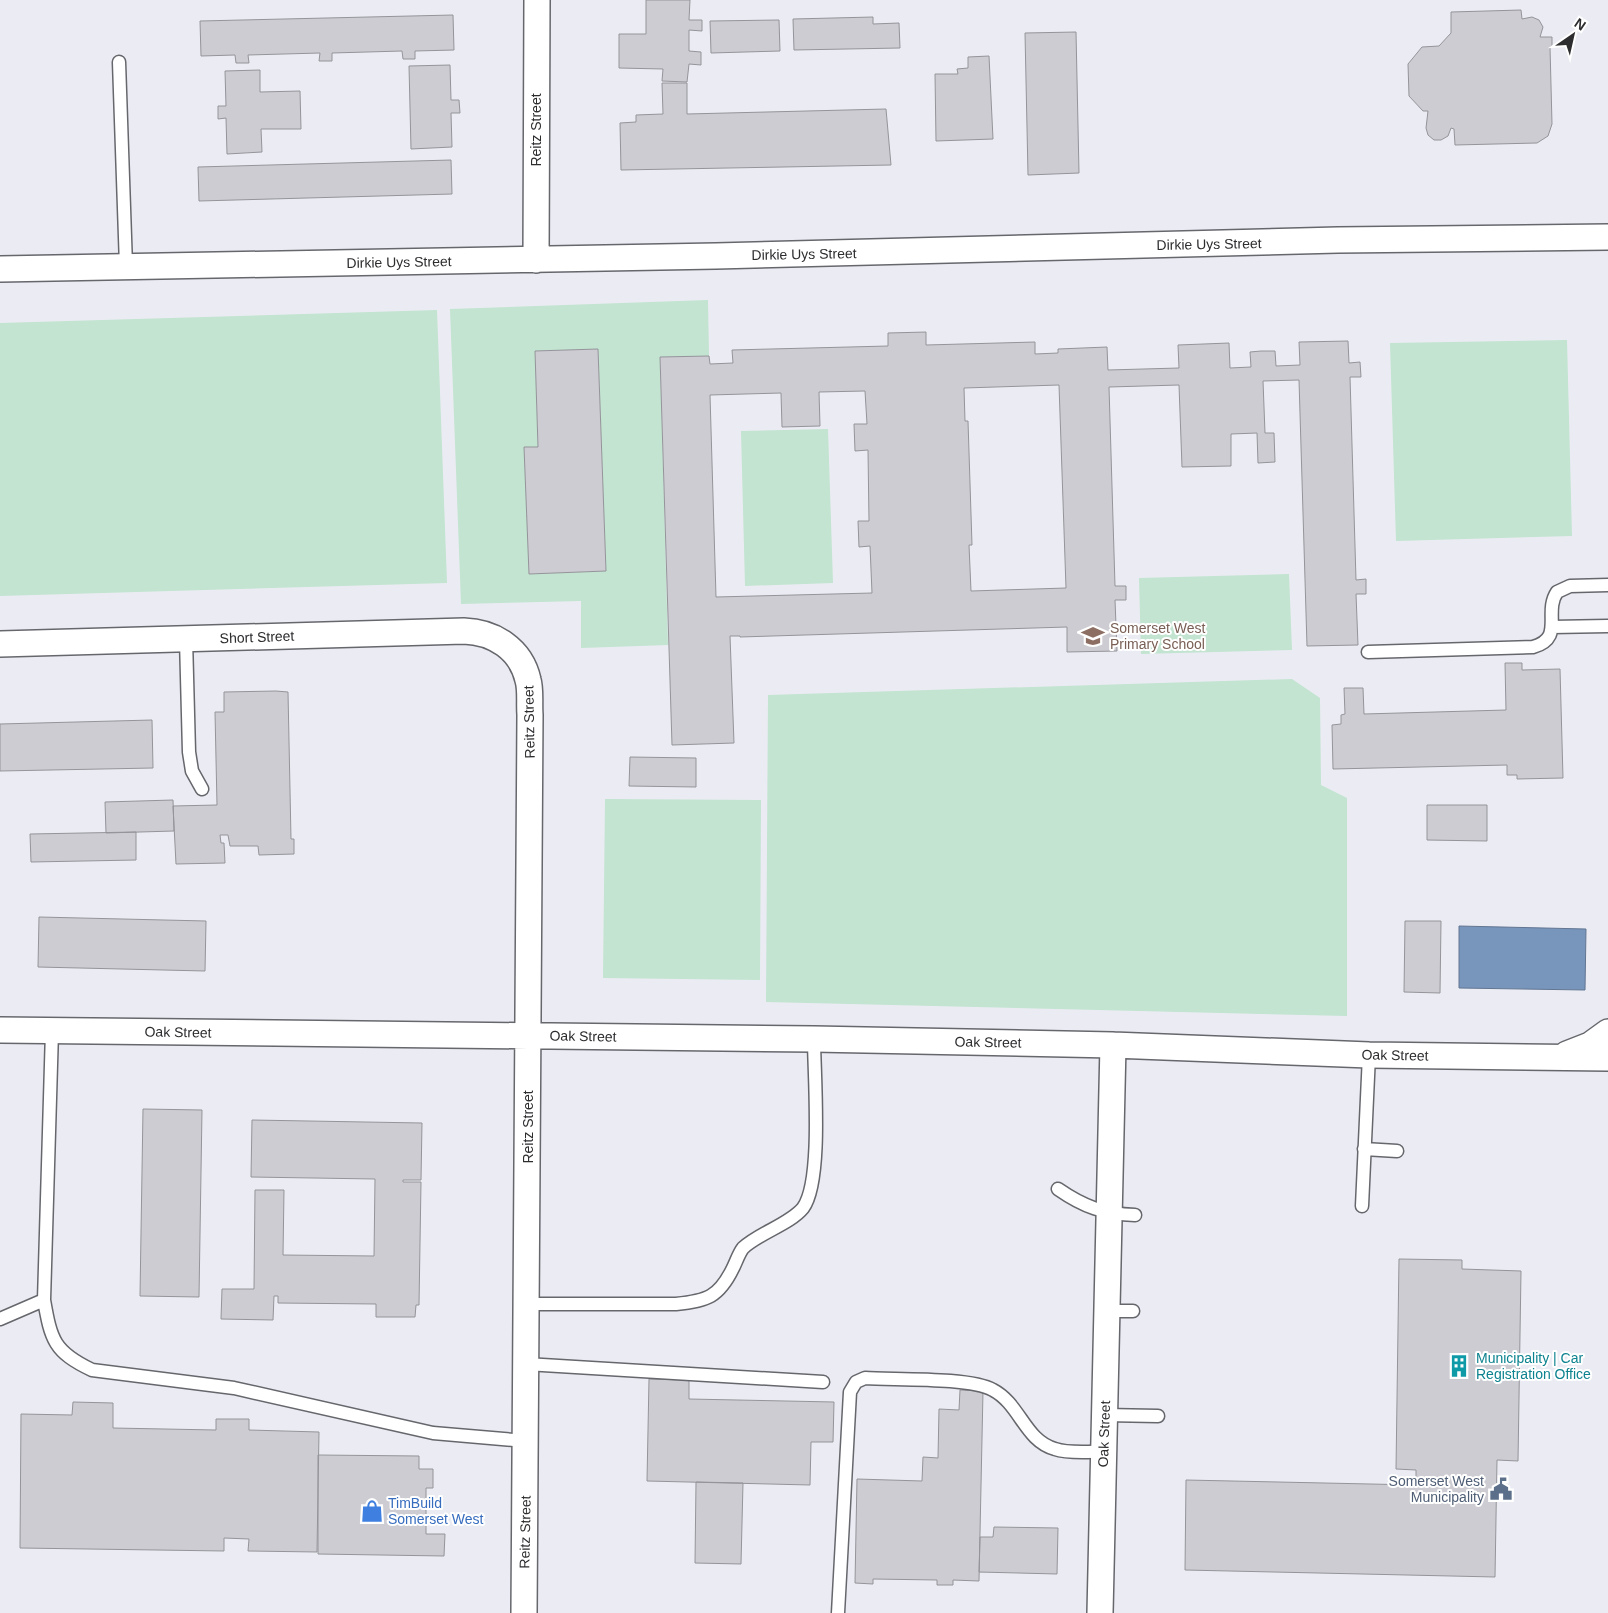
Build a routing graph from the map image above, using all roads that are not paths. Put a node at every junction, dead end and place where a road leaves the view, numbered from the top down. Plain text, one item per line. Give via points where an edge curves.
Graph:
1 (537, 0) edge
2 (119, 62) dead end
3 (1608, 237) edge
4 (536, 260) junction
5 (126, 266) junction
6 (0, 269) edge
7 (1608, 585) edge
8 (1608, 626) edge
9 (1552, 627) junction
10 (186, 639) junction
11 (0, 644) edge
12 (509, 648) joint
13 (1368, 652) dead end
14 (202, 789) dead end
15 (0, 1030) edge
16 (52, 1031) junction
17 (1608, 1032) edge
18 (529, 1035) junction
19 (814, 1039) junction
20 (1113, 1045) junction
21 (1369, 1055) junction
22 (1557, 1057) junction
23 (1608, 1058) edge
24 (1364, 1149) junction
25 (1397, 1151) dead end
26 (1058, 1189) dead end
27 (1362, 1206) dead end
28 (1109, 1214) junction
29 (1135, 1215) dead end
30 (44, 1300) junction
31 (527, 1304) junction
32 (1108, 1311) junction
33 (1133, 1311) dead end
34 (0, 1319) edge
35 (526, 1364) junction
36 (822, 1382) dead end
37 (1105, 1415) junction
38 (1158, 1416) dead end
39 (526, 1441) junction
40 (1104, 1452) junction
41 (524, 1613) edge
42 (838, 1613) edge
43 (1100, 1613) edge

1 - 4 street, Reitz Street
2 - 5 lane
3 - 4 street, Dirkie Uys Street via 1338,240
4 - 5 street, Dirkie Uys Street
5 - 6 street, Dirkie Uys Street
7 - 9 lane via 1570,586 1557,592 1551,606
8 - 9 lane
9 - 13 lane via 1546,641 1532,647
10 - 11 street, Short Street
10 - 12 street, Short Street via 464,631 492,636
10 - 14 lane via 189,752 192,771
12 - 18 street, Reitz Street via 521,662 528,680
15 - 16 street, Oak Street
16 - 18 street, Oak Street
16 - 30 lane
17 - 22 street, Oak Street via 1590,1045
18 - 19 street, Oak Street
18 - 31 street, Reitz Street
19 - 20 street, Oak Street
19 - 31 lane via 815,1161 808,1195 802,1208 742,1249 726,1282 713,1296 699,1302 676,1304
20 - 21 street, Oak Street
20 - 28 street, Oak Street
21 - 22 street, Oak Street
21 - 24 lane
22 - 23 street, Oak Street
24 - 25 lane
24 - 27 lane
26 - 28 lane via 1082,1204
28 - 29 lane
28 - 32 street, Oak Street
30 - 34 lane
30 - 39 lane via 49,1331 59,1349 74,1362 92,1370 234,1388 433,1433
31 - 35 street, Reitz Street
32 - 33 lane
32 - 37 street, Oak Street
35 - 36 lane
35 - 39 street, Reitz Street
37 - 38 lane
37 - 40 street, Oak Street
39 - 41 street, Reitz Street
40 - 42 lane via 1057,1450 1046,1446 1036,1439 1013,1405 992,1389 971,1383 864,1378 856,1382 850,1392
40 - 43 street, Oak Street

